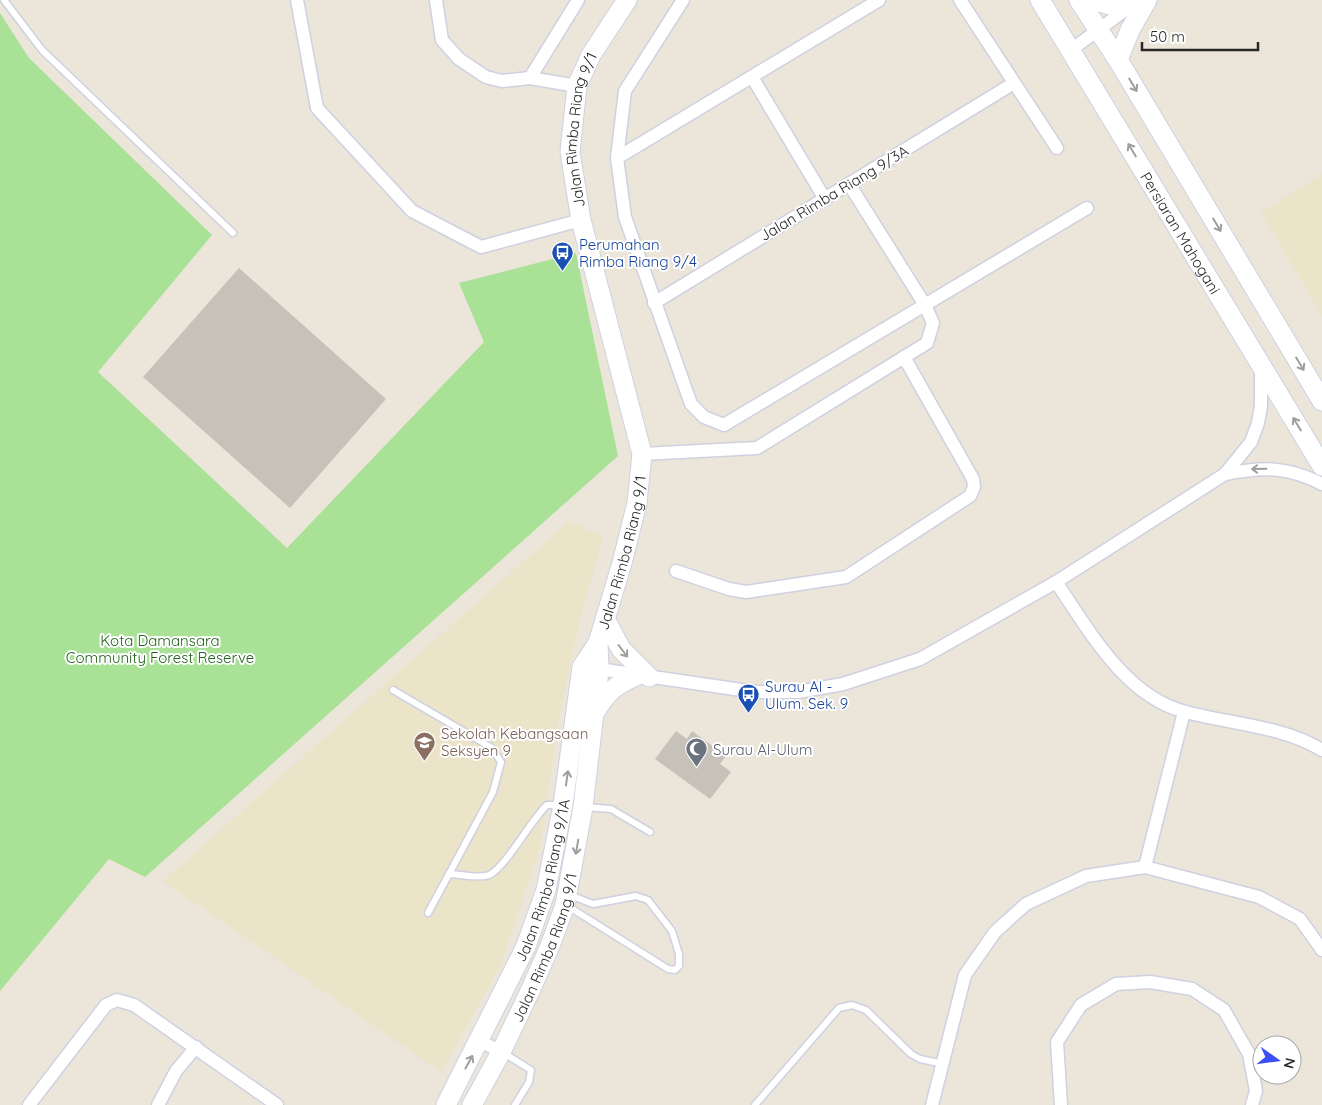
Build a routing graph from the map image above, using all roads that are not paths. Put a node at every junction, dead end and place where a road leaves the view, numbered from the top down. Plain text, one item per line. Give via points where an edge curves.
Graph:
1 (4, 0) edge
2 (298, 0) edge
3 (436, 0) edge
4 (578, 0) edge
5 (628, 0) edge
6 (683, 0) edge
7 (879, 0) edge
8 (960, 0) edge
9 (1040, 0) edge
10 (1079, 0) edge
11 (1093, 0) edge
12 (1140, 1) edge
13 (1098, 30) junction
14 (1071, 50) junction
15 (1118, 60) junction
16 (752, 77) junction
17 (530, 78) junction
18 (1014, 83) junction
19 (577, 86) junction
20 (1057, 148) dead end
21 (617, 158) junction
22 (849, 184) junction
23 (826, 199) junction
24 (1087, 208) dead end
25 (581, 220) junction
26 (233, 233) dead end
27 (654, 303) junction
28 (926, 304) junction
29 (904, 357) junction
30 (1260, 364) junction
31 (1322, 401) edge
32 (642, 454) junction
33 (1322, 466) edge
34 (1225, 474) junction
35 (1322, 484) edge
36 (676, 571) dead end
37 (1056, 582) junction
38 (605, 618) junction
39 (591, 668) junction
40 (644, 676) junction
41 (392, 690) dead end
42 (594, 712) junction
43 (1184, 712) junction
44 (1322, 750) edge
45 (573, 806) junction
46 (650, 832) dead end
47 (1145, 867) junction
48 (449, 874) junction
49 (566, 899) junction
50 (428, 913) dead end
51 (1322, 950) edge
52 (480, 1041) junction
53 (196, 1047) junction
54 (501, 1052) junction
55 (944, 1064) junction
56 (29, 1105) edge
57 (158, 1105) edge
58 (276, 1105) edge
59 (446, 1105) edge
60 (472, 1105) edge
61 (515, 1105) edge
62 (755, 1105) edge
63 (932, 1105) edge
64 (1061, 1105) edge
65 (1252, 1105) edge

1 - 26 lane via 42,50
2 - 25 street via 317,108 412,210 481,247
3 - 17 street via 442,40 460,59 486,77 502,81
4 - 17 street
5 - 19 street, Jalan Rimba Riang 9/1 via 591,56
6 - 21 street via 624,91
7 - 16 street
8 - 18 street
9 - 14 street, Persiaran Mahogani
10 - 13 street
11 - 12 street via 1114,6
12 - 13 street
12 - 15 street
13 - 14 street
13 - 15 street
30 -> 14 street, Persiaran Mahogani
15 -> 31 street
16 - 21 street
16 - 23 street
17 - 19 street
18 - 20 street
18 - 22 street, Jalan Rimba Riang 9/3A
19 - 25 street, Jalan Rimba Riang 9/1 via 570,152
21 - 27 street via 625,216
22 - 23 street, Jalan Rimba Riang 9/3A
22 - 28 street
23 - 27 street, Jalan Rimba Riang 9/3A
24 - 28 street
25 - 32 street, Jalan Rimba Riang 9/1
27 - 28 street via 690,404 704,417 724,424
28 - 29 street via 933,323 927,344
29 - 32 street via 757,448
29 - 36 street via 973,479 970,496 840,579 746,592
33 -> 30 street, Persiaran Mahogani
30 - 34 street via 1262,406 1258,423 1251,442
32 - 38 street, Jalan Rimba Riang 9/1 via 637,503
35 -> 34 street via 1282,469 1252,469
34 - 37 street
37 - 40 street via 920,659 843,684 798,692 755,692
37 - 43 street via 1102,648 1128,677 1156,700
38 - 39 street, Jalan Rimba Riang 9/1
38 -> 40 street via 621,649
39 - 40 street
39 - 42 street, Jalan Rimba Riang 9/1
45 -> 39 street, Jalan Rimba Riang 9/1A
40 - 42 street via 618,684
41 - 48 lane via 492,748 501,762 493,792
42 - 45 street, Jalan Rimba Riang 9/1
43 - 44 street via 1288,734
43 - 47 street
45 - 46 lane via 611,809
45 - 48 lane via 547,805 499,867 488,875
45 -> 49 street, Jalan Rimba Riang 9/1
45 - 52 street, Jalan Rimba Riang 9/1A via 526,946
47 - 51 street via 1259,897 1300,920
47 - 55 street via 1086,876 1026,904 994,932 965,975
48 - 50 lane
49 - 49 lane via 668,969 676,970 679,966 672,931 648,900 636,896 593,904
49 - 54 street, Jalan Rimba Riang 9/1 via 550,946
52 - 54 street
59 -> 52 street, Jalan Rimba Riang 9/1A
53 - 56 street via 134,1005 117,1000 106,1005
53 - 57 street via 176,1071
53 - 58 street
54 - 60 street, Jalan Rimba Riang 9/1
54 - 61 lane via 531,1070 529,1082
55 - 62 lane via 911,1054 866,1010 852,1005 839,1008
55 - 63 street
64 - 65 street via 1057,1042 1081,1006 1116,984 1150,982 1192,989 1224,1010 1249,1054 1256,1091

